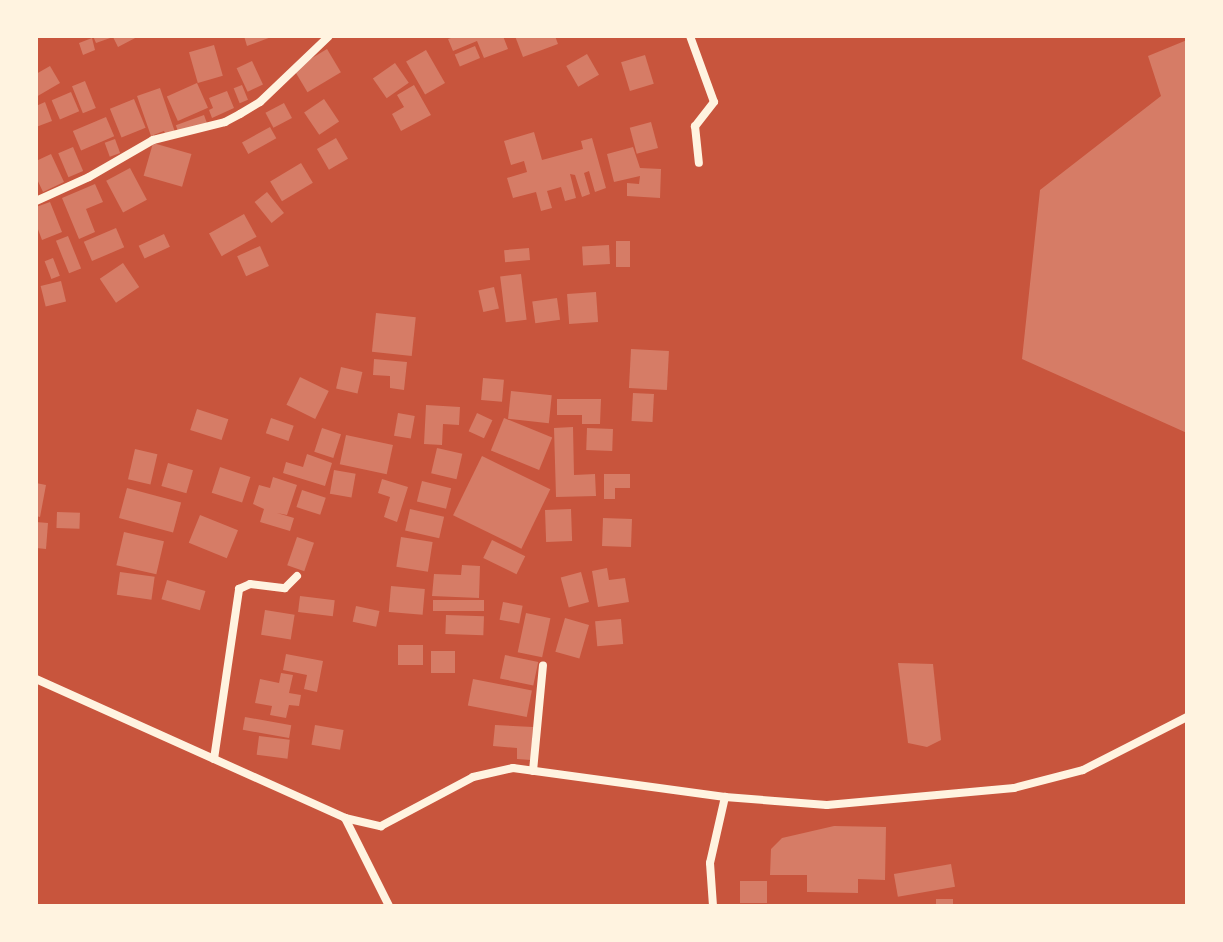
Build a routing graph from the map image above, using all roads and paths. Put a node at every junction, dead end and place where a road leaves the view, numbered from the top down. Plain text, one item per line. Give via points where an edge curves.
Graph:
1 (329, 36) edge
2 (690, 36) edge
3 (699, 163) dead end
4 (36, 201) edge
5 (297, 576) dead end
6 (543, 665) dead end
7 (36, 679) edge
8 (1187, 717) edge
9 (214, 759) junction
10 (533, 771) junction
11 (725, 797) junction
12 (345, 818) junction
13 (389, 906) edge
14 (713, 906) edge

1 - 4 street via 260,102 240,114 153,140
2 - 3 street via 714,102 695,126
5 - 9 street via 285,588 250,584 239,589
6 - 10 street
7 - 9 street
8 - 11 street via 1083,770 1038,784 827,805
9 - 12 street
10 - 11 street
10 - 12 street via 485,772 381,826
11 - 14 street via 710,863
12 - 13 street

